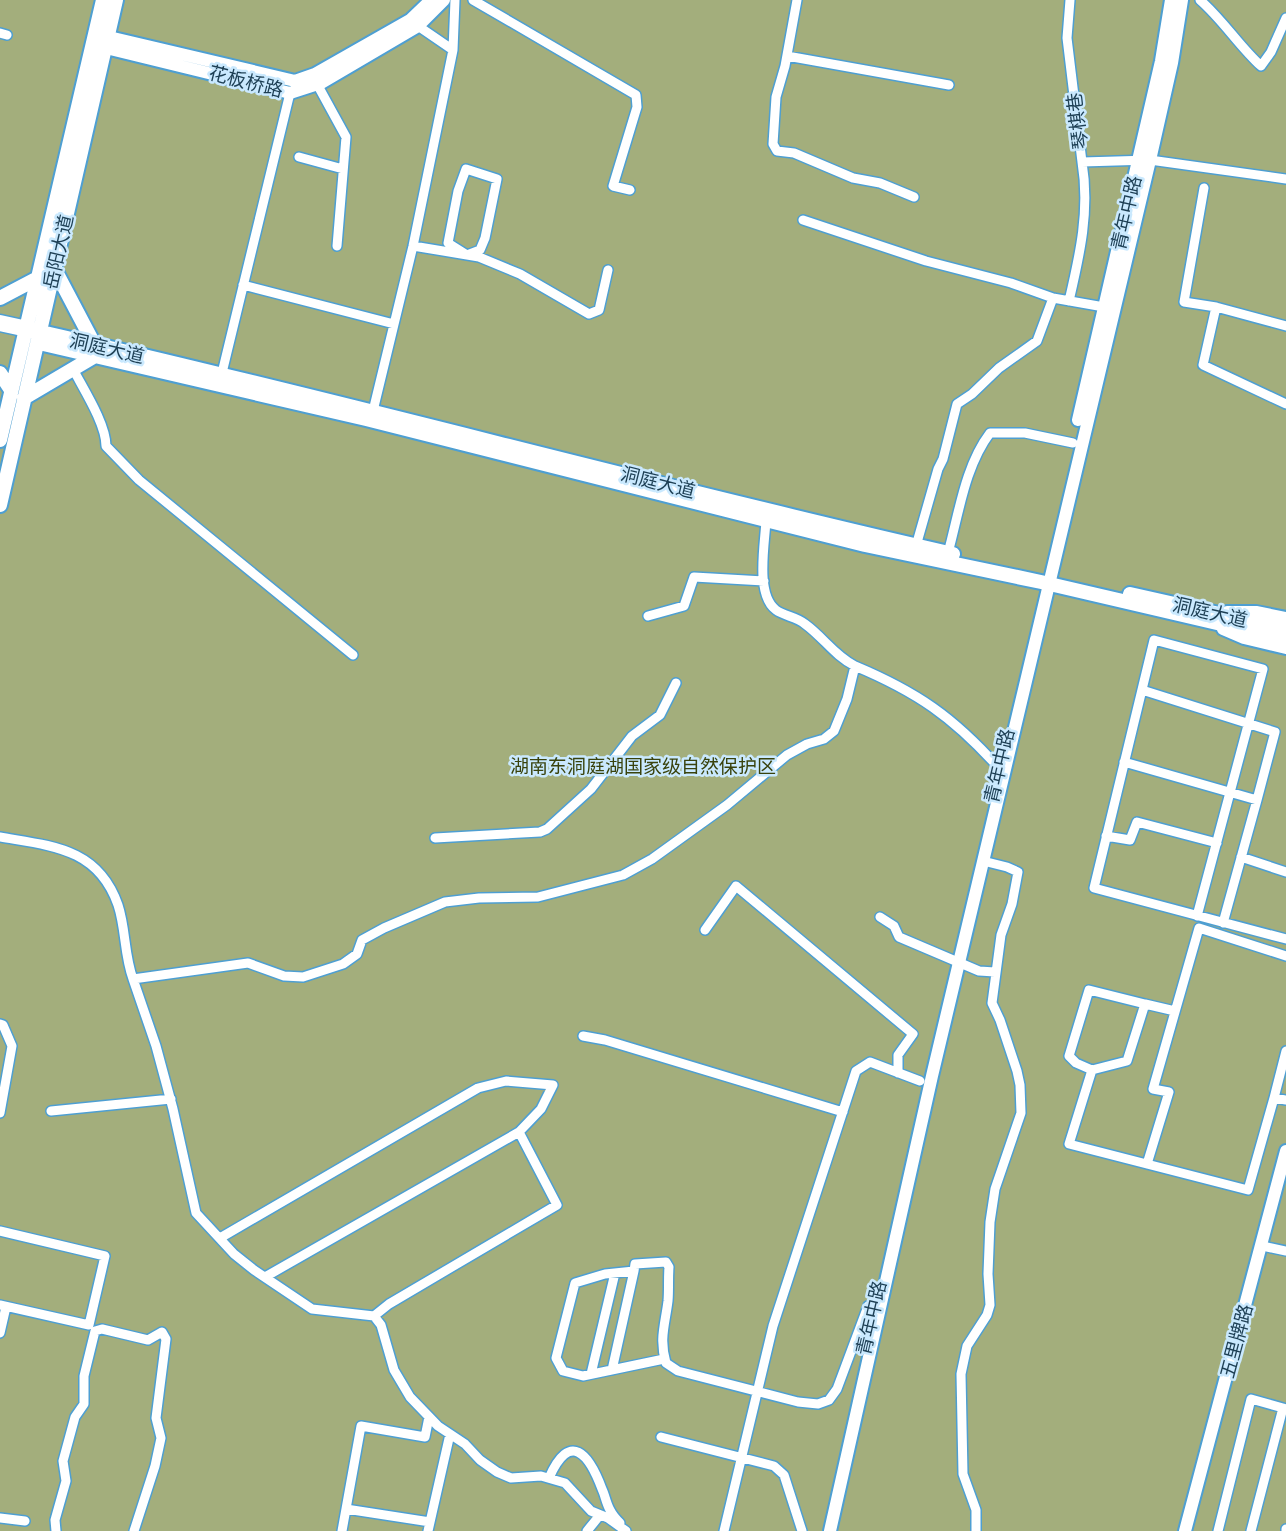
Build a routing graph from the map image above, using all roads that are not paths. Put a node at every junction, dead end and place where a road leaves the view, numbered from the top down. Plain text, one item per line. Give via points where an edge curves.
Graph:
1 (103, 0) edge
2 (116, 0) edge
3 (431, 0) edge
4 (444, 0) edge
5 (455, 0) edge
6 (473, 0) edge
7 (797, 0) edge
8 (1070, 0) edge
9 (1171, 0) edge
10 (1182, 0) edge
11 (1200, 0) edge
12 (1286, 18) edge
13 (418, 26) junction
14 (107, 43) junction
15 (453, 50) junction
16 (787, 56) junction
17 (317, 84) junction
18 (949, 85) dead end
19 (290, 93) junction
20 (299, 157) dead end
21 (1144, 160) junction
22 (1082, 162) junction
23 (343, 169) junction
24 (1286, 179) edge
25 (1204, 188) dead end
26 (630, 190) dead end
27 (914, 197) dead end
28 (803, 220) dead end
29 (337, 246) dead end
30 (413, 246) junction
31 (467, 255) junction
32 (54, 268) junction
33 (608, 270) dead end
34 (38, 278) junction
35 (243, 285) junction
36 (0, 298) edge
37 (1053, 298) junction
38 (1069, 301) junction
39 (1104, 307) junction
40 (1216, 307) junction
41 (0, 323) edge
42 (394, 324) junction
43 (1286, 326) edge
44 (0, 333) edge
45 (33, 336) junction
46 (95, 350) junction
47 (74, 369) junction
48 (0, 373) edge
49 (220, 380) junction
50 (18, 394) junction
51 (1286, 404) edge
52 (373, 411) junction
53 (0, 440) edge
54 (1073, 443) junction
55 (0, 505) edge
56 (766, 520) junction
57 (916, 546) junction
58 (948, 553) junction
59 (1045, 579) junction
60 (764, 581) junction
61 (648, 616) dead end
62 (1209, 617) junction
63 (1283, 625) edge
64 (1286, 639) edge
65 (1286, 648) edge
66 (353, 655) dead end
67 (855, 666) junction
68 (676, 683) dead end
69 (1142, 690) junction
70 (1250, 722) junction
71 (1275, 732) junction
72 (1286, 734) edge
73 (1125, 762) junction
74 (998, 767) junction
75 (1230, 792) junction
76 (1257, 800) junction
77 (1107, 836) junction
78 (0, 837) edge
79 (435, 838) dead end
80 (1216, 842) junction
81 (1241, 857) junction
82 (983, 861) junction
83 (1286, 872) edge
84 (1197, 916) junction
85 (880, 917) dead end
86 (1223, 923) junction
87 (705, 930) dead end
88 (1286, 939) edge
89 (1286, 956) edge
90 (956, 961) junction
91 (996, 972) junction
92 (133, 979) junction
93 (1145, 1004) junction
94 (1175, 1011) junction
95 (0, 1024) edge
96 (583, 1036) dead end
97 (1286, 1051) edge
98 (1092, 1070) junction
99 (898, 1073) junction
100 (920, 1081) dead end
101 (1274, 1098) junction
102 (171, 1099) junction
103 (1286, 1100) edge
104 (51, 1111) dead end
105 (843, 1112) junction
106 (0, 1113) edge
107 (519, 1132) junction
108 (1286, 1151) edge
109 (1147, 1164) junction
110 (1286, 1176) edge
111 (0, 1231) edge
112 (220, 1238) junction
113 (1267, 1247) junction
114 (1286, 1251) edge
115 (634, 1270) junction
116 (615, 1273) junction
117 (265, 1277) junction
118 (874, 1305) junction
119 (3, 1306) edge
120 (374, 1316) junction
121 (92, 1328) junction
122 (0, 1333) edge
123 (664, 1359) junction
124 (612, 1370) junction
125 (591, 1374) junction
126 (1285, 1408) edge
127 (429, 1418) junction
128 (450, 1434) junction
129 (661, 1437) dead end
130 (549, 1478) junction
131 (346, 1509) junction
132 (600, 1514) junction
133 (0, 1518) edge
134 (25, 1521) dead end
135 (429, 1526) edge
136 (56, 1531) edge
137 (134, 1531) edge
138 (342, 1531) edge
139 (587, 1531) edge
140 (626, 1531) edge
141 (724, 1531) edge
142 (802, 1531) edge
143 (822, 1531) edge
144 (830, 1531) edge
145 (976, 1531) edge
146 (1185, 1531) edge
147 (1192, 1531) edge
148 (1218, 1531) edge
149 (1251, 1531) edge

1 - 34 main road, 岳阳大道
2 - 14 main road, 岳阳大道
3 - 14 main road, 花板桥路 via 410,20 295,81
4 - 13 main road, 花板桥路
5 - 15 street
6 - 26 street via 636,95 637,107 613,186
7 - 16 street
8 - 22 street, 琴棋巷 via 1068,38
9 - 21 main road, 青年中路
10 - 21 main road, 青年中路 via 1172,63
11 - 12 street via 1261,66
13 - 15 street
13 - 17 main road, 花板桥路
14 - 19 main road, 花板桥路
14 - 32 main road, 岳阳大道
15 - 30 street
16 - 18 street
16 - 27 street via 776,97 773,144 777,151 794,153
17 - 19 main road, 花板桥路
17 - 23 street via 346,137
19 - 35 street
20 - 23 street
21 - 22 street, 琴棋巷
21 - 24 street, 琴棋巷
21 - 39 main road, 青年中路
21 - 59 main road, 青年中路
22 - 38 street via 1086,213
23 - 29 street
25 - 40 street via 1184,302
28 - 37 street
30 - 31 street
30 - 42 street
31 - 31 street via 480,250 485,238 497,178 467,169 448,243
31 - 33 street via 520,274 589,314 599,310
32 - 45 main road, 岳阳大道
32 - 46 main road
34 - 36 main road
34 - 45 main road, 岳阳大道
35 - 42 street
35 - 49 street
37 - 38 street
37 - 57 street via 1037,341 957,404
38 - 39 street
39 - 54 main road, 青年中路
40 - 43 street
40 - 51 street via 1203,365
41 - 45 highway
42 - 52 street
44 - 45 highway
45 - 46 main road, 洞庭大道
45 - 50 main road, 岳阳大道
46 - 47 main road
46 - 49 main road, 洞庭大道
47 - 50 main road
47 - 66 street via 101,422 106,446 139,480
48 - 50 main road
49 - 52 main road, 洞庭大道
49 - 56 main road, 洞庭大道
50 - 53 main road, 岳阳大道
50 - 55 main road, 岳阳大道
52 - 57 main road, 洞庭大道
54 - 58 street via 1025,433 990,433 972,465
54 - 59 main road, 青年中路
56 - 59 main road, 洞庭大道 via 865,545
56 - 60 street
57 - 58 main road, 洞庭大道
58 - 59 main road, 洞庭大道
59 - 62 main road, 洞庭大道
59 - 74 main road, 青年中路
59 - 82 main road
60 - 61 street via 694,577 684,606
60 - 67 street via 769,603 778,612 803,622
62 - 63 main road, 洞庭大道
62 - 64 main road, 洞庭大道
62 - 65 main road via 1244,638
67 - 74 street via 896,683 939,710
67 - 92 street via 834,731 787,755 718,813 623,875 538,897 445,902 362,940 357,954 343,964 303,977 284,976 248,963
68 - 79 street via 660,715 632,736 591,789 547,829
69 - 70 street
69 - 70 street via 1154,640 1263,669
69 - 73 street
70 - 71 street
70 - 75 street
71 - 72 street
71 - 76 street
73 - 75 street
73 - 77 street
74 - 90 main road, 青年中路
75 - 76 street
75 - 80 street
76 - 81 street
77 - 80 street via 1130,840 1137,822
77 - 84 street via 1094,888
78 - 92 street via 55,847 82,857 103,873 118,906
80 - 84 street
81 - 83 street
81 - 86 street
82 - 90 main road
82 - 91 street via 1018,872
84 - 86 street
85 - 90 street via 894,926 899,937
86 - 88 street
87 - 99 street via 736,886 913,1034 898,1055
89 - 94 street via 1199,928
90 - 91 street via 979,971
90 - 118 main road, 青年中路
90 - 144 main road
91 - 145 street via 992,1003 1017,1071 1021,1113 993,1200 990,1305 967,1346 961,1374 963,1474 976,1510
92 - 102 street
93 - 94 street
93 - 98 street via 1127,1061
93 - 98 street via 1088,990 1069,1056
94 - 109 street via 1153,1089 1169,1092
95 - 106 street via 12,1046
96 - 105 street
97 - 101 street
98 - 109 street via 1069,1144
99 - 100 street
99 - 105 street via 870,1062 856,1071
101 - 103 street
101 - 109 street via 1248,1190
102 - 104 street
102 - 112 street via 196,1213
105 - 141 street via 773,1326
107 - 112 street via 541,1109 553,1085 506,1081 478,1088
107 - 117 street
107 - 120 street via 557,1205
108 - 146 main road, 五里牌路
110 - 113 main road, 五里牌路
111 - 121 street via 105,1256
112 - 117 street
113 - 114 street
113 - 147 main road, 五里牌路
115 - 116 street
115 - 123 street via 635,1264 666,1262 669,1267 661,1346
115 - 124 street
116 - 125 street
116 - 125 street via 575,1283 556,1359 563,1371
117 - 120 street via 312,1309
118 - 123 street via 868,1306 838,1390 818,1404 678,1371
118 - 143 main road, 青年中路
119 - 121 street
119 - 122 street
120 - 127 street via 394,1370
121 - 136 street via 84,1404 75,1417 63,1461 66,1481
121 - 137 street via 148,1340 162,1332 166,1339 156,1418 161,1438
123 - 124 street
124 - 125 street
126 - 148 street via 1251,1399
126 - 149 street
127 - 128 street
127 - 131 street via 425,1437 361,1426
128 - 130 street via 497,1472 511,1478
128 - 135 street
129 - 142 street via 775,1466 784,1475
130 - 132 street via 565,1483 591,1511
130 - 140 street via 565,1453 585,1455 609,1508
131 - 135 street
131 - 138 street
132 - 139 street
132 - 140 street
133 - 134 street

